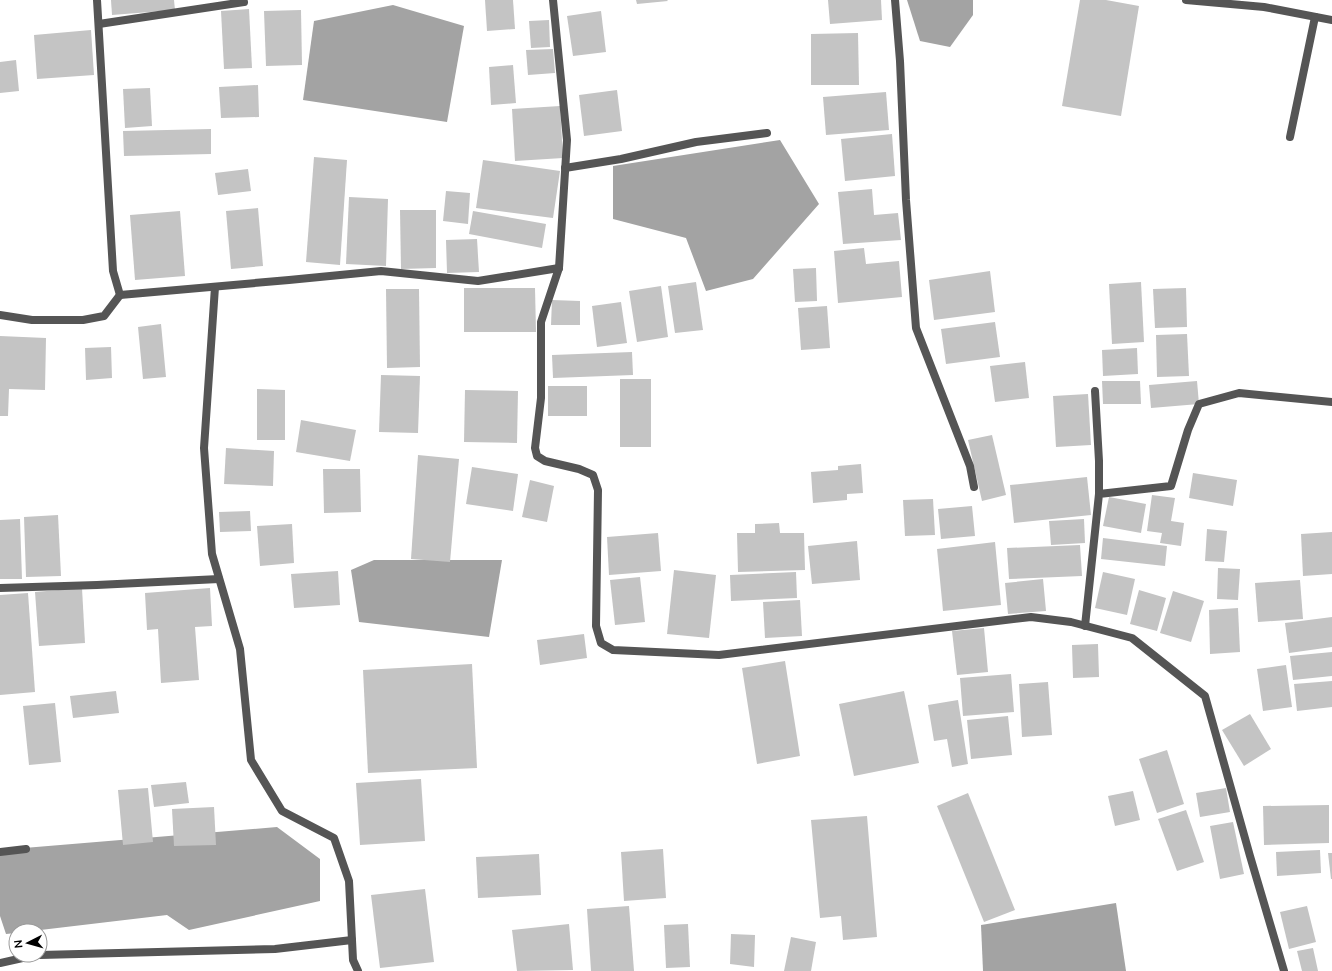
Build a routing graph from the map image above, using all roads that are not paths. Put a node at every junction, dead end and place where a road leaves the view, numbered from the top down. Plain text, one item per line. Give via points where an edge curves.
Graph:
1 (97, 0) edge
2 (553, 0) edge
3 (895, 0) edge
4 (1186, 0) edge
5 (244, 2) dead end
6 (1315, 17) junction
7 (1332, 20) edge
8 (99, 24) junction
9 (767, 133) dead end
10 (1290, 137) dead end
11 (566, 168) junction
12 (559, 268) junction
13 (215, 287) junction
14 (120, 295) junction
15 (0, 315) edge
16 (1095, 391) dead end
17 (1332, 402) edge
18 (974, 488) dead end
19 (1099, 494) junction
20 (219, 579) junction
21 (0, 588) edge
22 (1084, 626) junction
23 (26, 849) dead end
24 (0, 852) edge
25 (352, 940) junction
26 (48, 955) edge
27 (358, 971) edge
28 (1284, 971) edge

1 - 8 street
2 - 11 street via 567,140
3 - 18 street via 916,328 970,466
4 - 6 street via 1264,7
5 - 8 street
6 - 7 street
6 - 10 street
8 - 14 street via 113,271
9 - 11 street via 696,142
11 - 12 street
12 - 13 street via 478,281 381,271
12 - 22 street via 541,322 541,398 535,448 537,456 545,461 594,475 598,490 596,626 600,643 613,650 719,655 1031,617
13 - 14 street
13 - 20 street via 204,448 212,554
14 - 15 street via 104,316 83,320 32,320
16 - 19 street
17 - 19 street via 1239,393 1199,404 1188,430 1171,486
19 - 22 street
20 - 21 street
20 - 25 street via 240,649 250,760 282,811 334,838 349,881
22 - 28 street via 1132,638 1205,696
23 - 24 street
25 - 26 street via 275,949
25 - 27 street via 353,960

